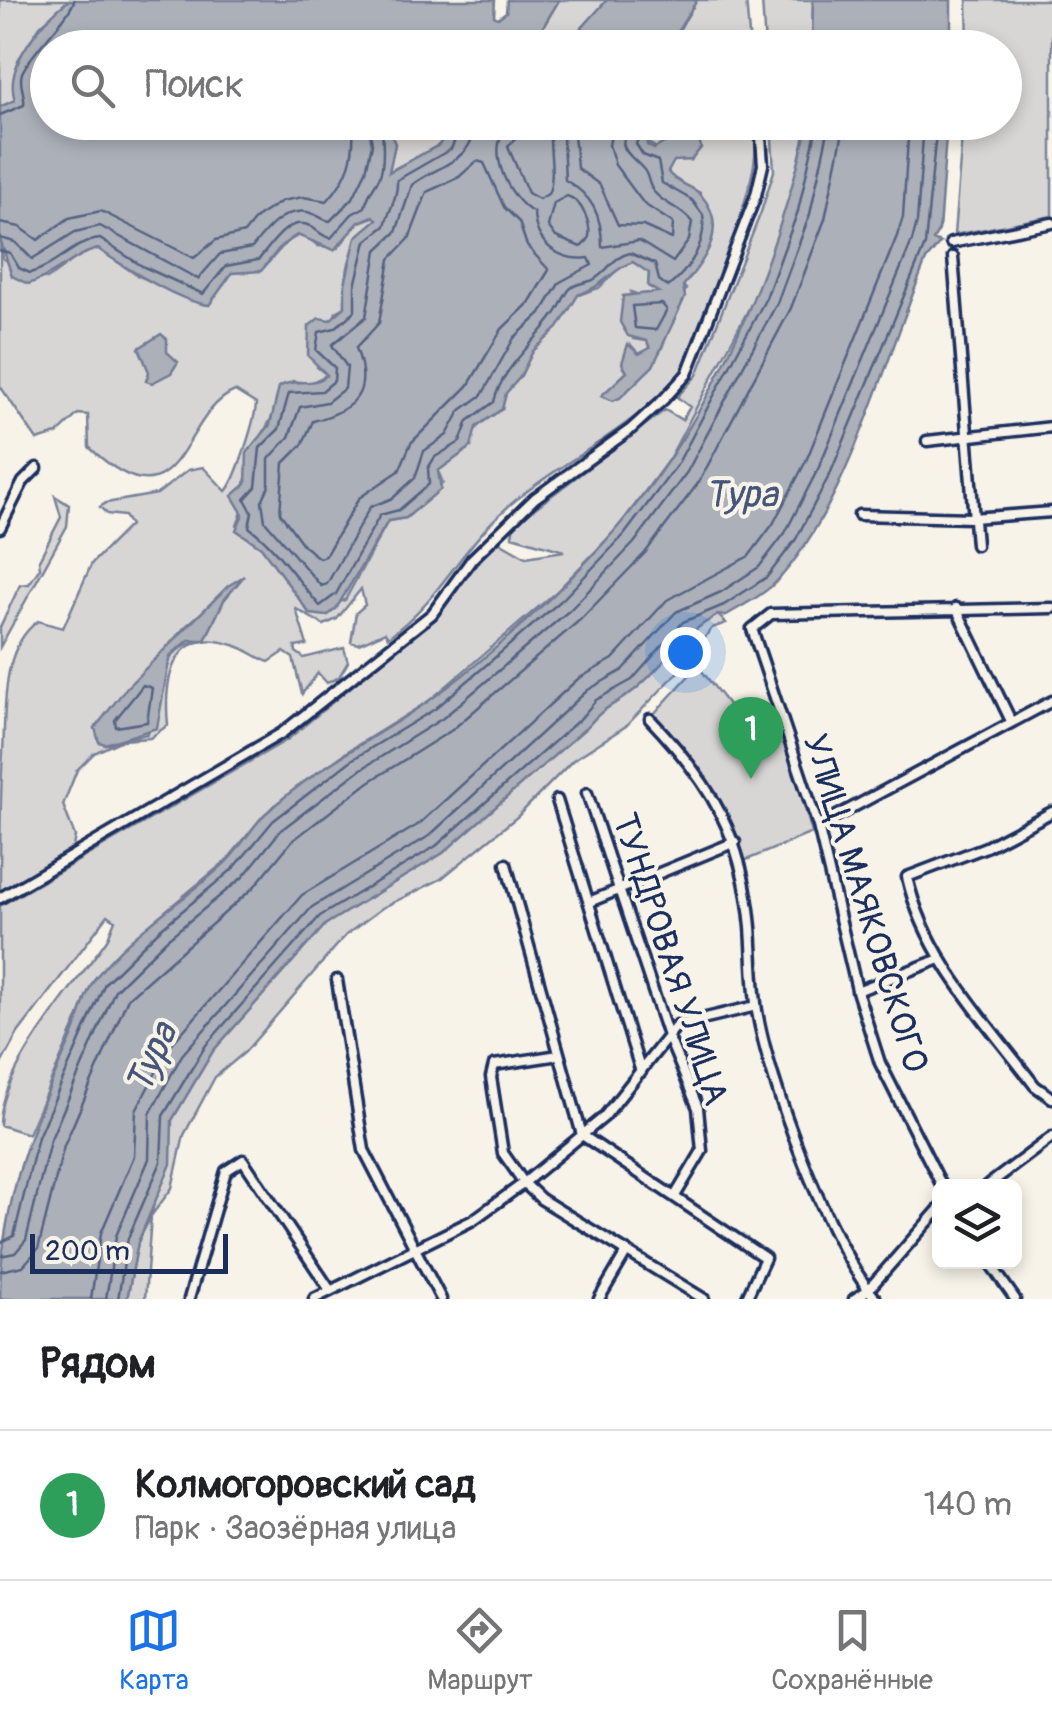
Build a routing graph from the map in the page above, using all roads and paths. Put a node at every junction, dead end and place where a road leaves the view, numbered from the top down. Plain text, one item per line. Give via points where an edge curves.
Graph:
1 (761, 140) edge
2 (1052, 223) edge
3 (952, 243) dead end
4 (952, 258) dead end
5 (1052, 427) edge
6 (966, 440) junction
7 (928, 441) dead end
8 (37, 468) dead end
9 (1052, 512) edge
10 (859, 515) dead end
11 (972, 518) junction
12 (0, 528) edge
13 (976, 545) dead end
14 (956, 608) junction
15 (1052, 608) edge
16 (1052, 701) edge
17 (650, 719) dead end
18 (1011, 721) junction
19 (587, 793) dead end
20 (557, 800) dead end
21 (1052, 812) edge
22 (818, 826) junction
23 (735, 842) junction
24 (506, 864) dead end
25 (620, 888) junction
26 (0, 898) edge
27 (589, 902) junction
28 (940, 959) junction
29 (337, 980) dead end
30 (857, 990) junction
31 (756, 1006) junction
32 (668, 1036) junction
33 (558, 1055) junction
34 (642, 1072) junction
35 (1052, 1098) edge
36 (582, 1136) junction
37 (1052, 1137) edge
38 (938, 1179) edge
39 (996, 1179) edge
40 (524, 1183) junction
41 (675, 1196) junction
42 (932, 1217) edge
43 (415, 1248) junction
44 (626, 1253) junction
45 (994, 1269) edge
46 (330, 1290) junction
47 (868, 1290) junction
48 (189, 1299) edge
49 (314, 1299) edge
50 (441, 1299) edge
51 (599, 1299) edge
52 (704, 1299) edge
53 (746, 1299) edge
54 (854, 1299) edge
55 (876, 1299) edge
56 (1015, 1299) edge

1 - 26 street via 756,196 686,374 664,399 535,498 472,559 432,614 282,733
2 - 3 street
4 - 6 street
5 - 6 street
6 - 7 street
6 - 11 street
8 - 12 street
9 - 11 street
10 - 11 street
11 - 13 street
14 - 15 street
14 - 18 street
14 - 22 street, УЛИЦА МАЯКОВСКОГО via 771,614 752,629
16 - 18 street
17 - 23 street via 693,764
18 - 22 street
19 - 25 street, ТУНДРОВАЯ УЛИЦА
20 - 27 street
21 - 28 street via 907,877 914,910
22 - 30 street, УЛИЦА МАЯКОВСКОГО
23 - 25 street
23 - 31 street via 751,924
24 - 33 street
25 - 27 street
25 - 32 street, ТУНДРОВАЯ УЛИЦА
27 - 34 street
28 - 30 street
28 - 35 street via 1035,1086
29 - 43 street via 364,1150
30 - 38 street, УЛИЦА МАЯКОВСКОГО via 880,1063
31 - 32 street via 685,1022
31 - 47 street via 828,1222
32 - 34 street
32 - 41 street, ТУНДРОВАЯ УЛИЦА via 696,1100 702,1151
33 - 36 street
33 - 40 street via 494,1066 491,1077 503,1152
34 - 36 street
36 - 40 street
36 - 41 street
37 - 39 street
40 - 43 street via 473,1220
40 - 44 street
41 - 53 street via 765,1258
42 - 47 street
43 - 46 street
43 - 50 street
44 - 51 street
44 - 52 street
45 - 56 street
46 - 48 street via 243,1160 226,1170
46 - 49 street
47 - 54 street
47 - 55 street

